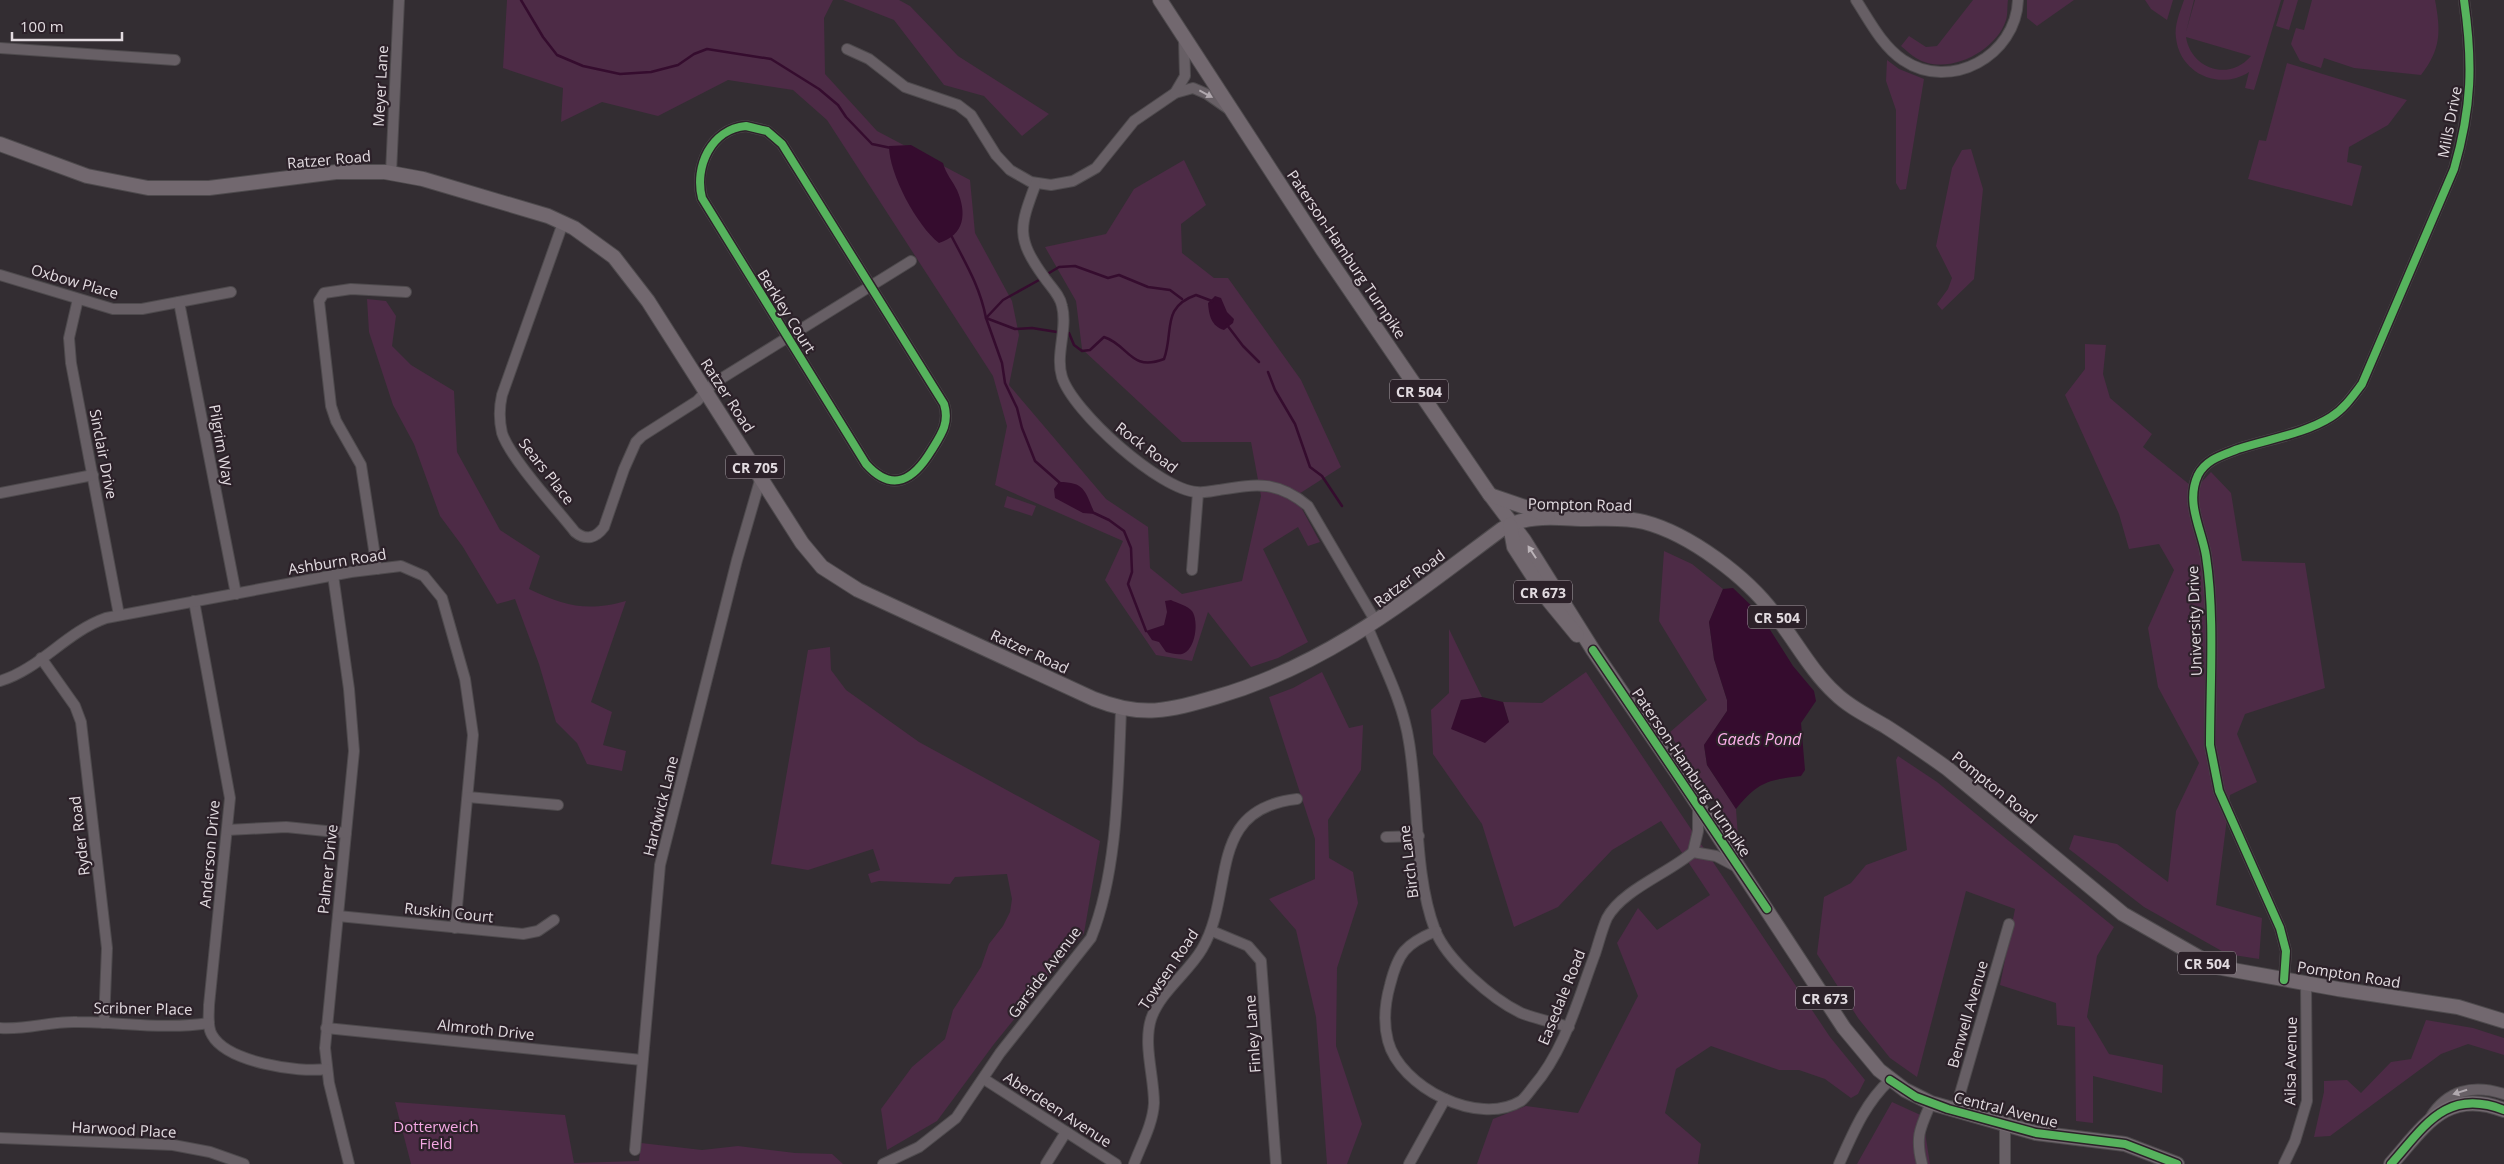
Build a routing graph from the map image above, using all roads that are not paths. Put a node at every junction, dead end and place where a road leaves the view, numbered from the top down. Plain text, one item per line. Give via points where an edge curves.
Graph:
1 (399, 0) edge
2 (1160, 0) edge
3 (1856, 0) edge
4 (2018, 0) edge
5 (2464, 0) edge
6 (1184, 37) junction
7 (0, 48) edge
8 (847, 49) dead end
9 (176, 60) dead end
10 (1175, 93) junction
11 (1233, 112) junction
12 (0, 144) edge
13 (391, 173) junction
14 (1036, 183) junction
15 (563, 223) junction
16 (2423, 243) joint
17 (911, 261) dead end
18 (0, 275) edge
19 (871, 286) junction
20 (231, 292) dead end
21 (406, 292) dead end
22 (78, 300) junction
23 (179, 302) junction
24 (788, 337) junction
25 (706, 391) junction
26 (93, 475) junction
27 (761, 477) junction
28 (0, 492) edge
29 (1198, 492) junction
30 (1490, 495) junction
31 (1558, 518) junction
32 (1510, 524) junction
33 (376, 569) junction
34 (1192, 570) dead end
35 (333, 575) junction
36 (236, 594) junction
37 (194, 601) junction
38 (119, 615) junction
39 (1372, 625) junction
40 (41, 658) junction
41 (0, 681) edge
42 (1121, 710) junction
43 (468, 796) junction
44 (1298, 799) dead end
45 (558, 805) dead end
46 (1698, 805) junction
47 (227, 830) junction
48 (346, 833) junction
49 (1419, 836) junction
50 (1386, 837) dead end
51 (1693, 852) junction
52 (1741, 869) junction
53 (338, 916) junction
54 (554, 920) dead end
55 (2009, 924) dead end
56 (455, 928) junction
57 (1212, 930) junction
58 (1436, 930) junction
59 (2284, 980) junction
60 (2306, 984) junction
61 (2504, 1021) edge
62 (104, 1023) junction
63 (209, 1023) junction
64 (1569, 1027) junction
65 (0, 1028) edge
66 (326, 1028) junction
67 (642, 1060) junction
68 (326, 1069) junction
69 (984, 1078) junction
70 (1890, 1080) junction
71 (2504, 1094) edge
72 (1445, 1099) junction
73 (1932, 1103) junction
74 (2504, 1110) edge
75 (1955, 1111) junction
76 (2427, 1122) junction
77 (2005, 1125) junction
78 (1066, 1132) junction
79 (0, 1138) edge
80 (635, 1150) dead end
81 (242, 1164) edge
82 (349, 1164) edge
83 (883, 1164) edge
84 (1046, 1164) edge
85 (1116, 1164) edge
86 (1134, 1164) edge
87 (1276, 1164) edge
88 (1409, 1164) edge
89 (1839, 1164) edge
90 (1922, 1164) edge
91 (2005, 1164) edge
92 (2177, 1164) edge
93 (2284, 1164) edge
94 (2391, 1164) edge

1 - 13 street, Meyer Lane
2 - 6 main road, Paterson-Hamburg Turnpike / CR 504
3 - 4 street via 1889,48 1902,60 1934,73 1969,67 1999,46 2014,21
5 - 16 street, Mills Drive via 2472,71 2463,137 2454,168
6 - 10 street via 1185,76
6 - 11 main road, Paterson-Hamburg Turnpike / CR 504
7 - 9 street
8 - 14 street via 869,59 905,86 958,105 971,115 996,155 1010,170
10 -> 11 street via 1193,88
10 - 14 street via 1134,121 1096,168 1074,181 1051,185
11 - 30 main road, Paterson-Hamburg Turnpike / CR 504
12 - 13 main road, Ratzer Road / CR 705 via 87,176 148,188 209,188 353,170
13 - 15 main road, Ratzer Road / CR 705 via 423,179
14 - 29 street, Rock Road via 1022,232 1032,260 1061,301 1065,315 1059,362 1069,393 1104,433 1156,476 1181,490
15 - 25 main road, Ratzer Road / CR 705 via 586,235 614,258 648,301
15 - 25 street, Sears Place via 502,395 500,415 507,444 575,532 586,538 600,532 636,442 697,401
16 - 59 street, University Drive via 2362,384 2348,404 2331,417 2310,426 2217,457 2198,475 2194,496 2195,515 2210,581 2210,745 2214,771 2231,819 2280,928 2286,951
17 - 19 street
18 - 22 street, Oxbow Place
19 - 24 street
19 - 24 street, Berkley Court via 946,411 944,431 920,470 913,475 895,480 872,471
19 - 24 street, Berkley Court via 782,144 767,131 755,127 740,126 725,132 713,143 704,161 699,182 702,198
20 - 23 street, Oxbow Place
21 - 33 street via 350,289 324,293 319,301 331,406 361,465
22 - 23 street, Oxbow Place via 127,310
22 - 26 street, Sinclair Drive via 69,350
23 - 36 street, Pilgrim Way
24 - 25 street
25 - 27 main road, Ratzer Road / CR 705
26 - 28 street
26 - 38 street, Sinclair Drive
27 - 42 main road, Ratzer Road / CR 705 via 808,553 841,580
27 - 67 street, Hardwick Lane via 660,865
29 - 34 street
29 - 39 street, Rock Road via 1260,484 1294,494 1312,511
30 - 31 main road
30 - 32 main road, Paterson-Hamburg Turnpike / CR 504
31 - 32 main road, Pompton Road / CR 504 via 1524,519
31 - 59 main road, Pompton Road / CR 504 via 1643,522 1697,546 1763,600 1836,694 1948,769 2123,914 2222,970
32 - 39 main road, Ratzer Road / CR 705
32 - 46 main road, Paterson-Hamburg Turnpike / CR 673 via 1514,547 1548,601 1593,650
33 - 35 street, Ashburn Road
33 - 43 street, Ashburn Road via 401,566 416,570 429,580 442,598 465,679 473,735
35 - 36 street, Ashburn Road
35 - 48 street, Palmer Drive via 353,723 354,751
36 - 37 street, Ashburn Road
37 - 38 street, Ashburn Road
37 - 47 street, Anderson Drive via 229,790
38 - 40 street, Ashburn Road via 80,629
39 - 42 main road, Ratzer Road / CR 705 via 1286,673 1254,686 1162,710
39 - 49 street, Birch Lane via 1404,716
40 - 41 street, Ashburn Road via 18,674
40 - 62 street, Ryder Road via 75,706 80,722 106,948
42 - 69 street, Garside Avenue via 1116,821 1096,926 1082,952 1000,1053
43 - 45 street
43 - 56 street, Ashburn Road
44 - 57 street, Towsen Road via 1263,809 1236,835 1228,852
46 - 51 street via 1698,831
46 - 52 main road, Paterson-Hamburg Turnpike / CR 673
47 - 48 street via 286,827
47 - 63 street, Anderson Drive
48 - 53 street, Palmer Drive
49 - 50 street
49 - 58 street, Birch Lane via 1422,870
51 - 52 street via 1716,856
51 - 64 street, Easedale Road via 1622,900 1608,917
52 - 70 main road, Paterson-Hamburg Turnpike / CR 673 via 1852,1039
53 - 56 street, Ruskin Court
53 - 66 street, Palmer Drive
54 - 56 street, Ruskin Court via 538,931 523,934
55 - 75 street, Benwell Avenue
57 - 86 street, Towsen Road via 1194,961 1151,1019 1153,1109
57 - 87 street, Finley Lane via 1248,946 1261,961
58 - 64 street, Birch Lane via 1466,971 1491,996 1522,1013
58 - 72 street, Easedale Road via 1405,948 1397,960 1385,1021 1388,1042 1402,1068 1416,1082
59 - 60 main road, Pompton Road / CR 504
60 - 61 main road, Pompton Road / CR 504 via 2458,1006
60 - 93 street, Ailsa Avenue via 2306,1101 2295,1141
62 - 63 street, Scribner Place via 180,1026
62 - 65 street, Scribner Place via 76,1022 21,1030
63 - 68 street, Scribner Place via 216,1042 230,1052 287,1069
64 - 72 street, Easedale Road via 1544,1075 1522,1101 1500,1109 1477,1110
66 - 67 street, Almroth Drive
66 - 68 street, Palmer Drive
67 - 80 street, Hardwick Lane
68 - 82 street, Palmer Drive
69 - 78 street, Aberdeen Avenue
69 - 83 street, Garside Avenue via 946,1127 918,1147
70 - 73 main road, Central Avenue / CR 673
70 - 89 street via 1866,1108
71 -> 76 street via 2476,1089 2458,1092 2444,1099
72 - 88 street
73 - 75 main road, Central Avenue / CR 673
73 - 90 street via 1917,1142
74 - 76 main road via 2487,1104 2463,1105 2442,1111
75 - 77 main road, Central Avenue / CR 673
76 - 94 main road
77 - 91 street
77 - 92 main road, Central Avenue / CR 673 via 2050,1135 2115,1142
78 - 84 street
78 - 85 street, Aberdeen Avenue
79 - 81 street, Harwood Place via 173,1145 210,1152

